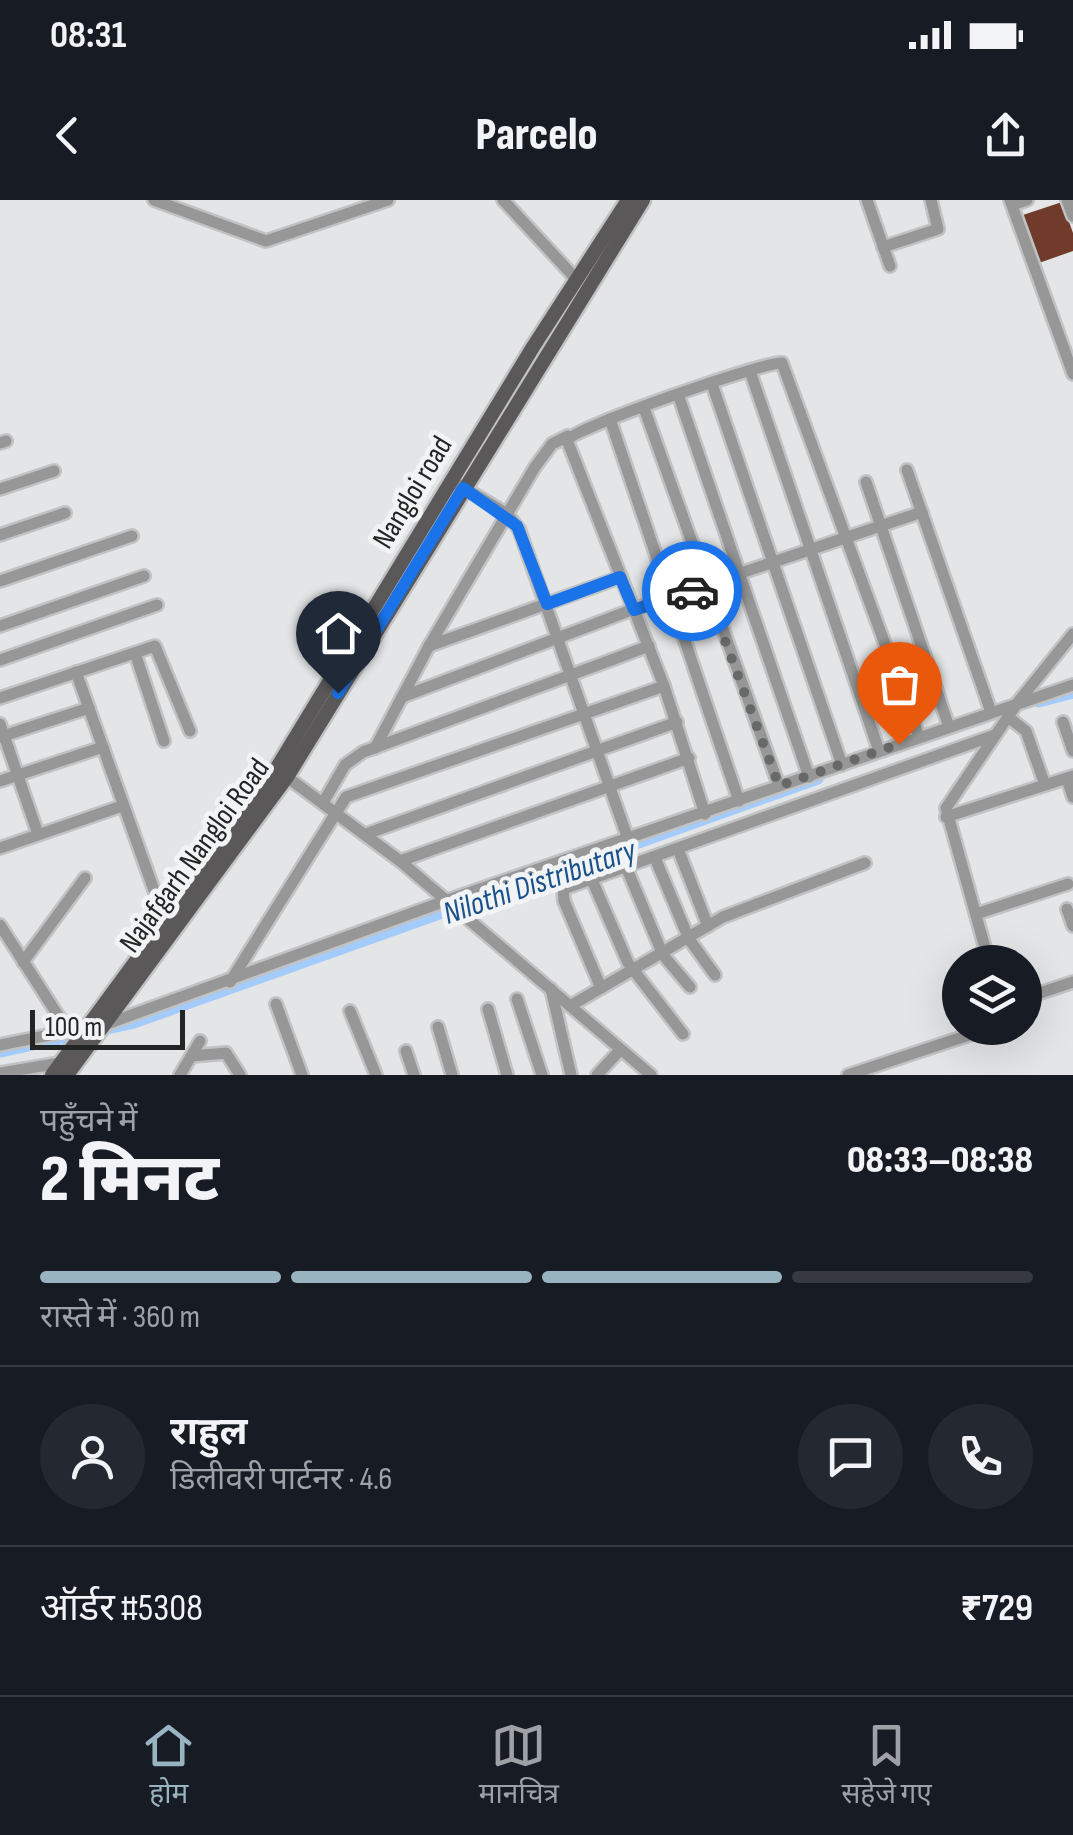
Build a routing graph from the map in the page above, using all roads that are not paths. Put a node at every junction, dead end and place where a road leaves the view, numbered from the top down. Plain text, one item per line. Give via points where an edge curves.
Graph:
1 (154, 200) edge
2 (388, 200) edge
3 (503, 200) edge
4 (628, 200) edge
5 (643, 200) edge
6 (866, 200) edge
7 (931, 200) edge
8 (1027, 200) edge
9 (1067, 200) edge
10 (1011, 203) edge
11 (1073, 216) edge
12 (882, 247) junction
13 (890, 266) dead end
14 (577, 280) junction
15 (750, 371) junction
16 (1073, 374) edge
17 (712, 384) junction
18 (679, 397) junction
19 (644, 408) junction
20 (610, 419) junction
21 (568, 436) junction
22 (907, 470) dead end
23 (54, 471) dead end
24 (866, 482) dead end
25 (457, 484) junction
26 (0, 489) edge
27 (922, 512) junction
28 (65, 513) dead end
29 (506, 514) junction
30 (881, 526) junction
31 (0, 535) edge
32 (132, 536) dead end
33 (846, 537) junction
34 (810, 550) junction
35 (772, 564) junction
36 (739, 575) junction
37 (144, 576) dead end
38 (620, 577) junction
39 (0, 581) edge
40 (705, 587) junction
41 (670, 597) junction
42 (547, 604) junction
43 (156, 605) dead end
44 (634, 610) junction
45 (0, 626) edge
46 (1073, 634) edge
47 (559, 640) junction
48 (429, 646) junction
49 (649, 646) junction
50 (135, 653) junction
51 (0, 660) edge
52 (76, 672) junction
53 (572, 676) junction
54 (1073, 684) edge
55 (664, 686) junction
56 (402, 697) junction
57 (0, 698) edge
58 (1018, 703) junction
59 (89, 708) junction
60 (991, 712) junction
61 (585, 714) junction
62 (1008, 716) junction
63 (677, 722) junction
64 (1063, 722) dead end
65 (949, 727) junction
66 (190, 730) dead end
67 (1, 732) edge
68 (995, 735) junction
69 (919, 737) junction
70 (164, 741) dead end
71 (102, 747) junction
72 (375, 748) junction
73 (597, 749) junction
74 (1073, 751) edge
75 (879, 752) junction
76 (688, 758) junction
77 (842, 765) junction
78 (18, 776) junction
79 (287, 777) junction
80 (809, 777) junction
81 (1070, 778) edge
82 (0, 781) edge
83 (609, 784) junction
84 (779, 786) junction
85 (1045, 786) junction
86 (763, 795) junction
87 (266, 796) junction
88 (1073, 796) edge
89 (740, 801) junction
90 (324, 802) junction
91 (122, 806) junction
92 (336, 811) junction
93 (770, 812) junction
94 (705, 814) junction
95 (946, 817) junction
96 (38, 834) junction
97 (366, 834) junction
98 (628, 839) junction
99 (0, 848) edge
100 (678, 849) junction
101 (655, 858) junction
102 (400, 861) junction
103 (865, 863) dead end
104 (626, 868) junction
105 (85, 878) dead end
106 (592, 880) junction
107 (1068, 884) dead end
108 (448, 901) junction
109 (1068, 910) dead end
110 (976, 914) junction
111 (166, 921) junction
112 (708, 926) junction
113 (1073, 926) edge
114 (0, 927) edge
115 (689, 940) junction
116 (984, 945) edge
117 (663, 954) junction
118 (23, 962) junction
119 (633, 970) junction
120 (715, 974) dead end
121 (230, 982) junction
122 (1073, 982) edge
123 (690, 987) dead end
124 (551, 988) junction
125 (601, 988) junction
126 (1042, 992) edge
127 (518, 999) dead end
128 (276, 1004) dead end
129 (570, 1006) junction
130 (488, 1008) dead end
131 (350, 1011) dead end
132 (438, 1027) dead end
133 (90, 1029) junction
134 (683, 1034) dead end
135 (200, 1041) dead end
136 (942, 1044) edge
137 (0, 1045) edge
138 (620, 1050) junction
139 (406, 1051) dead end
140 (192, 1056) junction
141 (68, 1064) edge
142 (0, 1073) edge
143 (52, 1075) edge
144 (180, 1075) edge
145 (240, 1075) edge
146 (302, 1075) edge
147 (376, 1075) edge
148 (414, 1075) edge
149 (452, 1075) edge
150 (507, 1075) edge
151 (542, 1075) edge
152 (570, 1075) edge
153 (597, 1075) edge
154 (650, 1075) edge
155 (848, 1075) edge

1 - 2 street via 266,241
3 - 14 street
4 - 14 main road, Nangloi road
5 - 25 main road, Najafgarh Nangloi Road
6 - 12 street
7 - 12 street via 939,228
8 - 10 street
9 - 11 street
10 - 16 street
12 - 13 street
14 - 25 main road, Nangloi road
15 - 17 street
15 - 33 street via 782,364
15 - 34 street
17 - 18 street
17 - 35 street
18 - 19 street
18 - 36 street
19 - 20 street
19 - 40 street
20 - 21 street
20 - 41 street
21 - 29 street via 547,449
21 - 38 street
22 - 27 street
23 - 26 street
24 - 30 street
25 - 29 street
25 - 79 main road, Najafgarh Nangloi Road
25 - 87 main road, Nangloi road
27 - 30 street
27 - 60 street
28 - 31 street
29 - 42 street via 520,530
29 - 48 street
30 - 33 street
30 - 65 street
32 - 39 street
33 - 34 street
33 - 69 street
34 - 35 street
34 - 75 street
35 - 36 street
35 - 77 street
36 - 40 street
36 - 80 street
37 - 45 street
38 - 42 street
38 - 44 street
40 - 41 street
40 - 84 street
41 - 44 street
41 - 89 street
42 - 47 street
42 - 48 street
43 - 51 street
44 - 47 street
44 - 49 street
46 - 58 street
47 - 53 street
47 - 56 street
48 - 56 street
49 - 53 street
49 - 55 street
50 - 52 street
50 - 66 street via 158,648
50 - 70 street
52 - 57 street
52 - 59 street
53 - 61 street
53 - 72 street
54 - 58 street
55 - 61 street
55 - 63 street
56 - 72 street
58 - 60 street
58 - 62 street
59 - 67 street
59 - 71 street
60 - 65 street
61 - 73 street
61 - 92 street via 349,796
62 - 68 street
62 - 85 street via 1026,731
63 - 73 street
63 - 76 street
64 - 74 street
65 - 69 street
67 - 78 street
68 - 93 street
68 - 95 street via 948,803
69 - 75 street
71 - 78 street
71 - 91 street
72 - 90 street via 345,765
73 - 83 street
73 - 97 street
75 - 77 street
76 - 83 street
76 - 94 street
77 - 80 street
78 - 82 street
78 - 96 street
79 - 87 main road, Najafgarh Nangloi Road
79 - 90 street
80 - 84 street
81 - 85 street
81 - 88 street
83 - 98 street
83 - 102 street
84 - 86 street
85 - 95 street
86 - 89 street
86 - 93 street
87 - 111 main road, Nangloi road
87 - 133 main road, Najafgarh Nangloi Road
89 - 94 street
90 - 92 street
91 - 96 street
91 - 111 street
92 - 97 street
92 - 121 street
93 - 100 street
94 - 98 street
95 - 110 street
96 - 99 street
97 - 102 street
98 - 108 street
100 - 101 street
100 - 112 street
101 - 104 street
101 - 115 street
102 - 108 street
103 - 112 street
104 - 106 street
104 - 117 street
105 - 118 street
106 - 119 street
106 - 125 street via 561,893
107 - 110 street
108 - 121 street
108 - 124 street
109 - 113 street
110 - 116 street
111 - 133 main road, Nangloi road
112 - 115 street
114 - 118 street
115 - 117 street
115 - 120 street
117 - 119 street
117 - 123 street
118 - 133 street
119 - 125 street
119 - 134 street
121 - 133 street
122 - 126 street
124 - 129 street
124 - 152 street
125 - 129 street
127 - 151 street
128 - 146 street
129 - 138 street
130 - 150 street
131 - 147 street
132 - 149 street
133 - 137 street
133 - 141 main road, Nangloi road
133 - 141 main road, Nangloi road via 84,1052
135 - 140 street
136 - 155 street
138 - 153 street
138 - 154 street
139 - 148 street
140 - 144 street
140 - 145 street via 226,1053
141 - 142 street
141 - 143 main road

